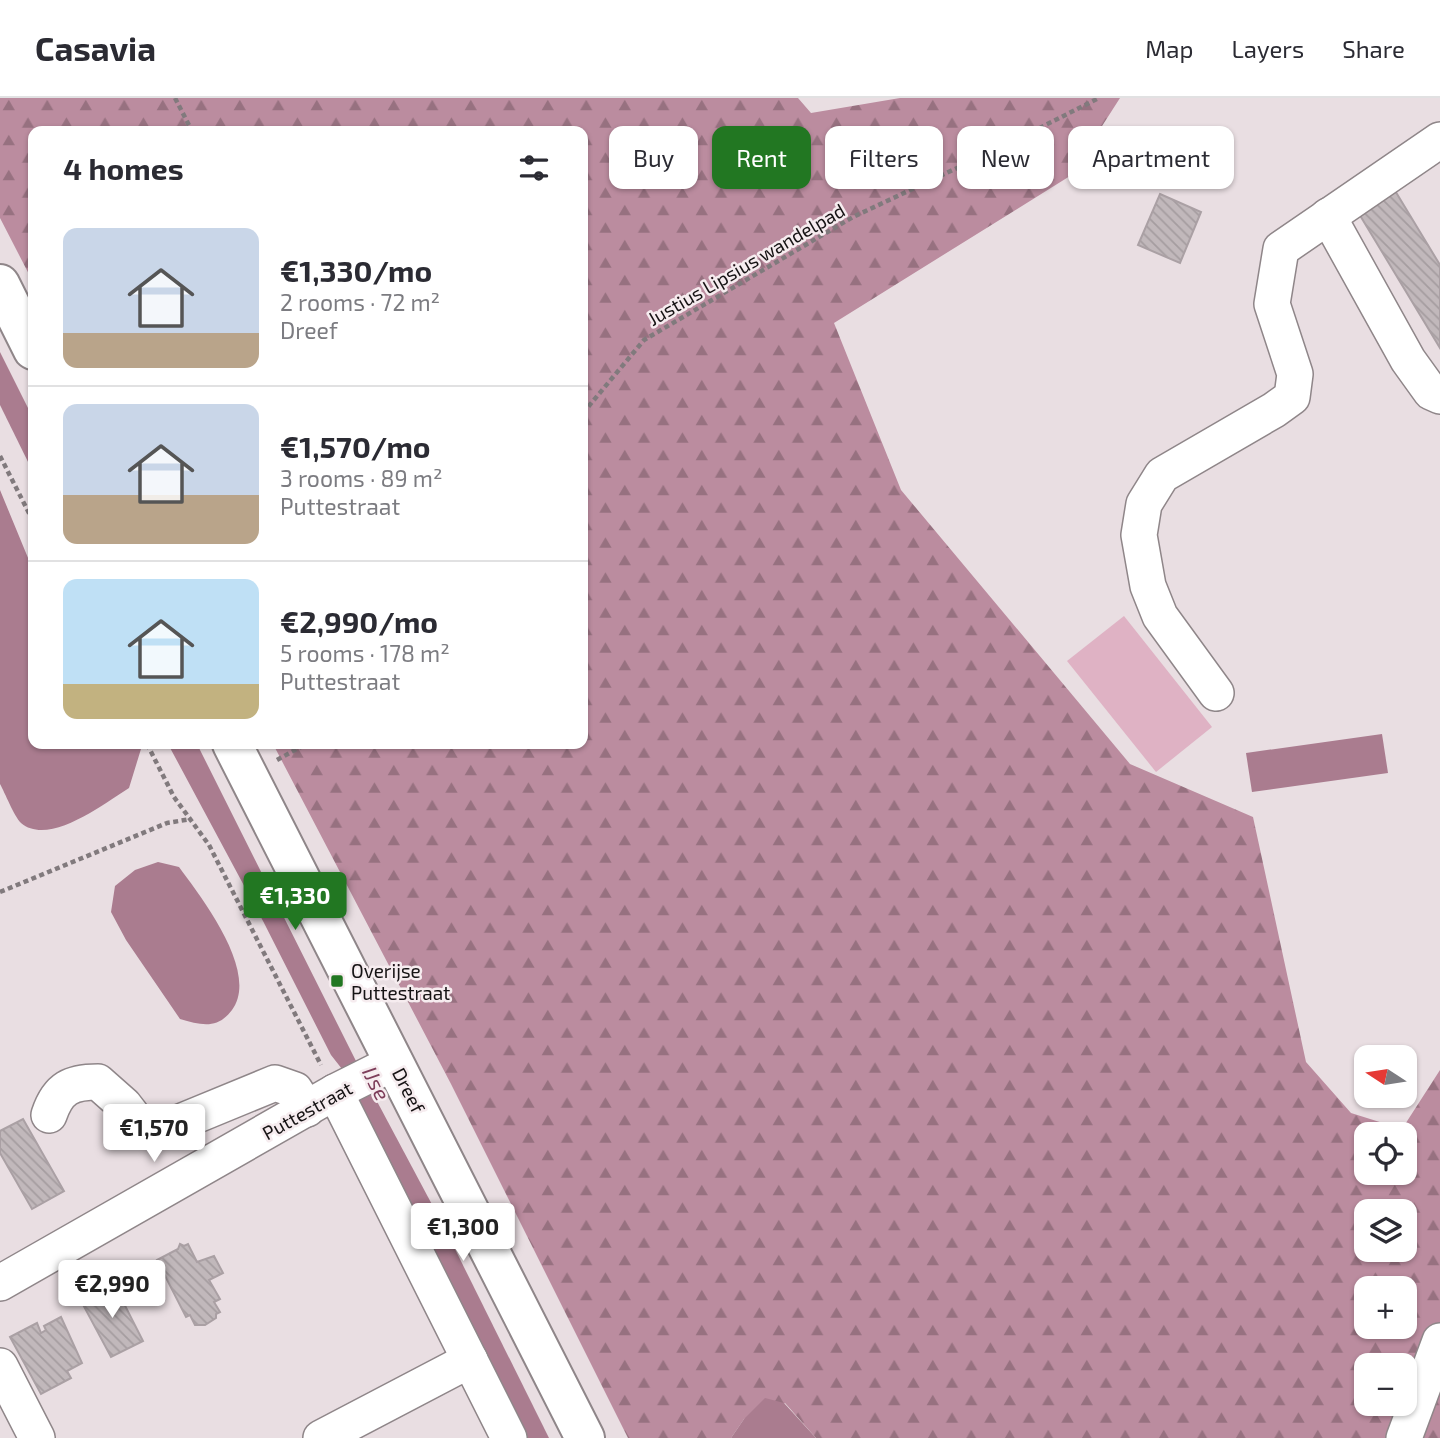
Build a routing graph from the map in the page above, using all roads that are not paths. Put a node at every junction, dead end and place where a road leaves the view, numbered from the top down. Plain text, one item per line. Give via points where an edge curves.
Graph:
1 (1440, 140) edge
2 (1328, 216) junction
3 (0, 284) edge
4 (28, 340) edge
5 (1440, 396) edge
6 (1216, 693) dead end
7 (234, 749) edge
8 (351, 1085) junction
9 (49, 1115) dead end
10 (0, 1283) edge
11 (1440, 1341) edge
12 (470, 1360) junction
13 (0, 1366) edge
14 (37, 1438) edge
15 (321, 1438) edge
16 (509, 1438) edge
17 (584, 1438) edge
18 (1404, 1438) edge

1 - 2 street
2 - 5 street via 1408,360 1431,392
2 - 6 street via 1281,249 1272,304 1295,374 1292,397 1162,475 1144,505 1139,535 1148,586 1160,616
3 - 4 main road
7 - 8 main road, Dreef
8 - 9 street via 295,1090 275,1083 168,1127 141,1127 98,1082 76,1082 54,1099
8 - 10 street, Puttestraat
8 - 12 street, Dreef
8 - 17 main road, Dreef
11 - 18 street
12 - 15 street
12 - 16 street, Dreef
13 - 14 street

